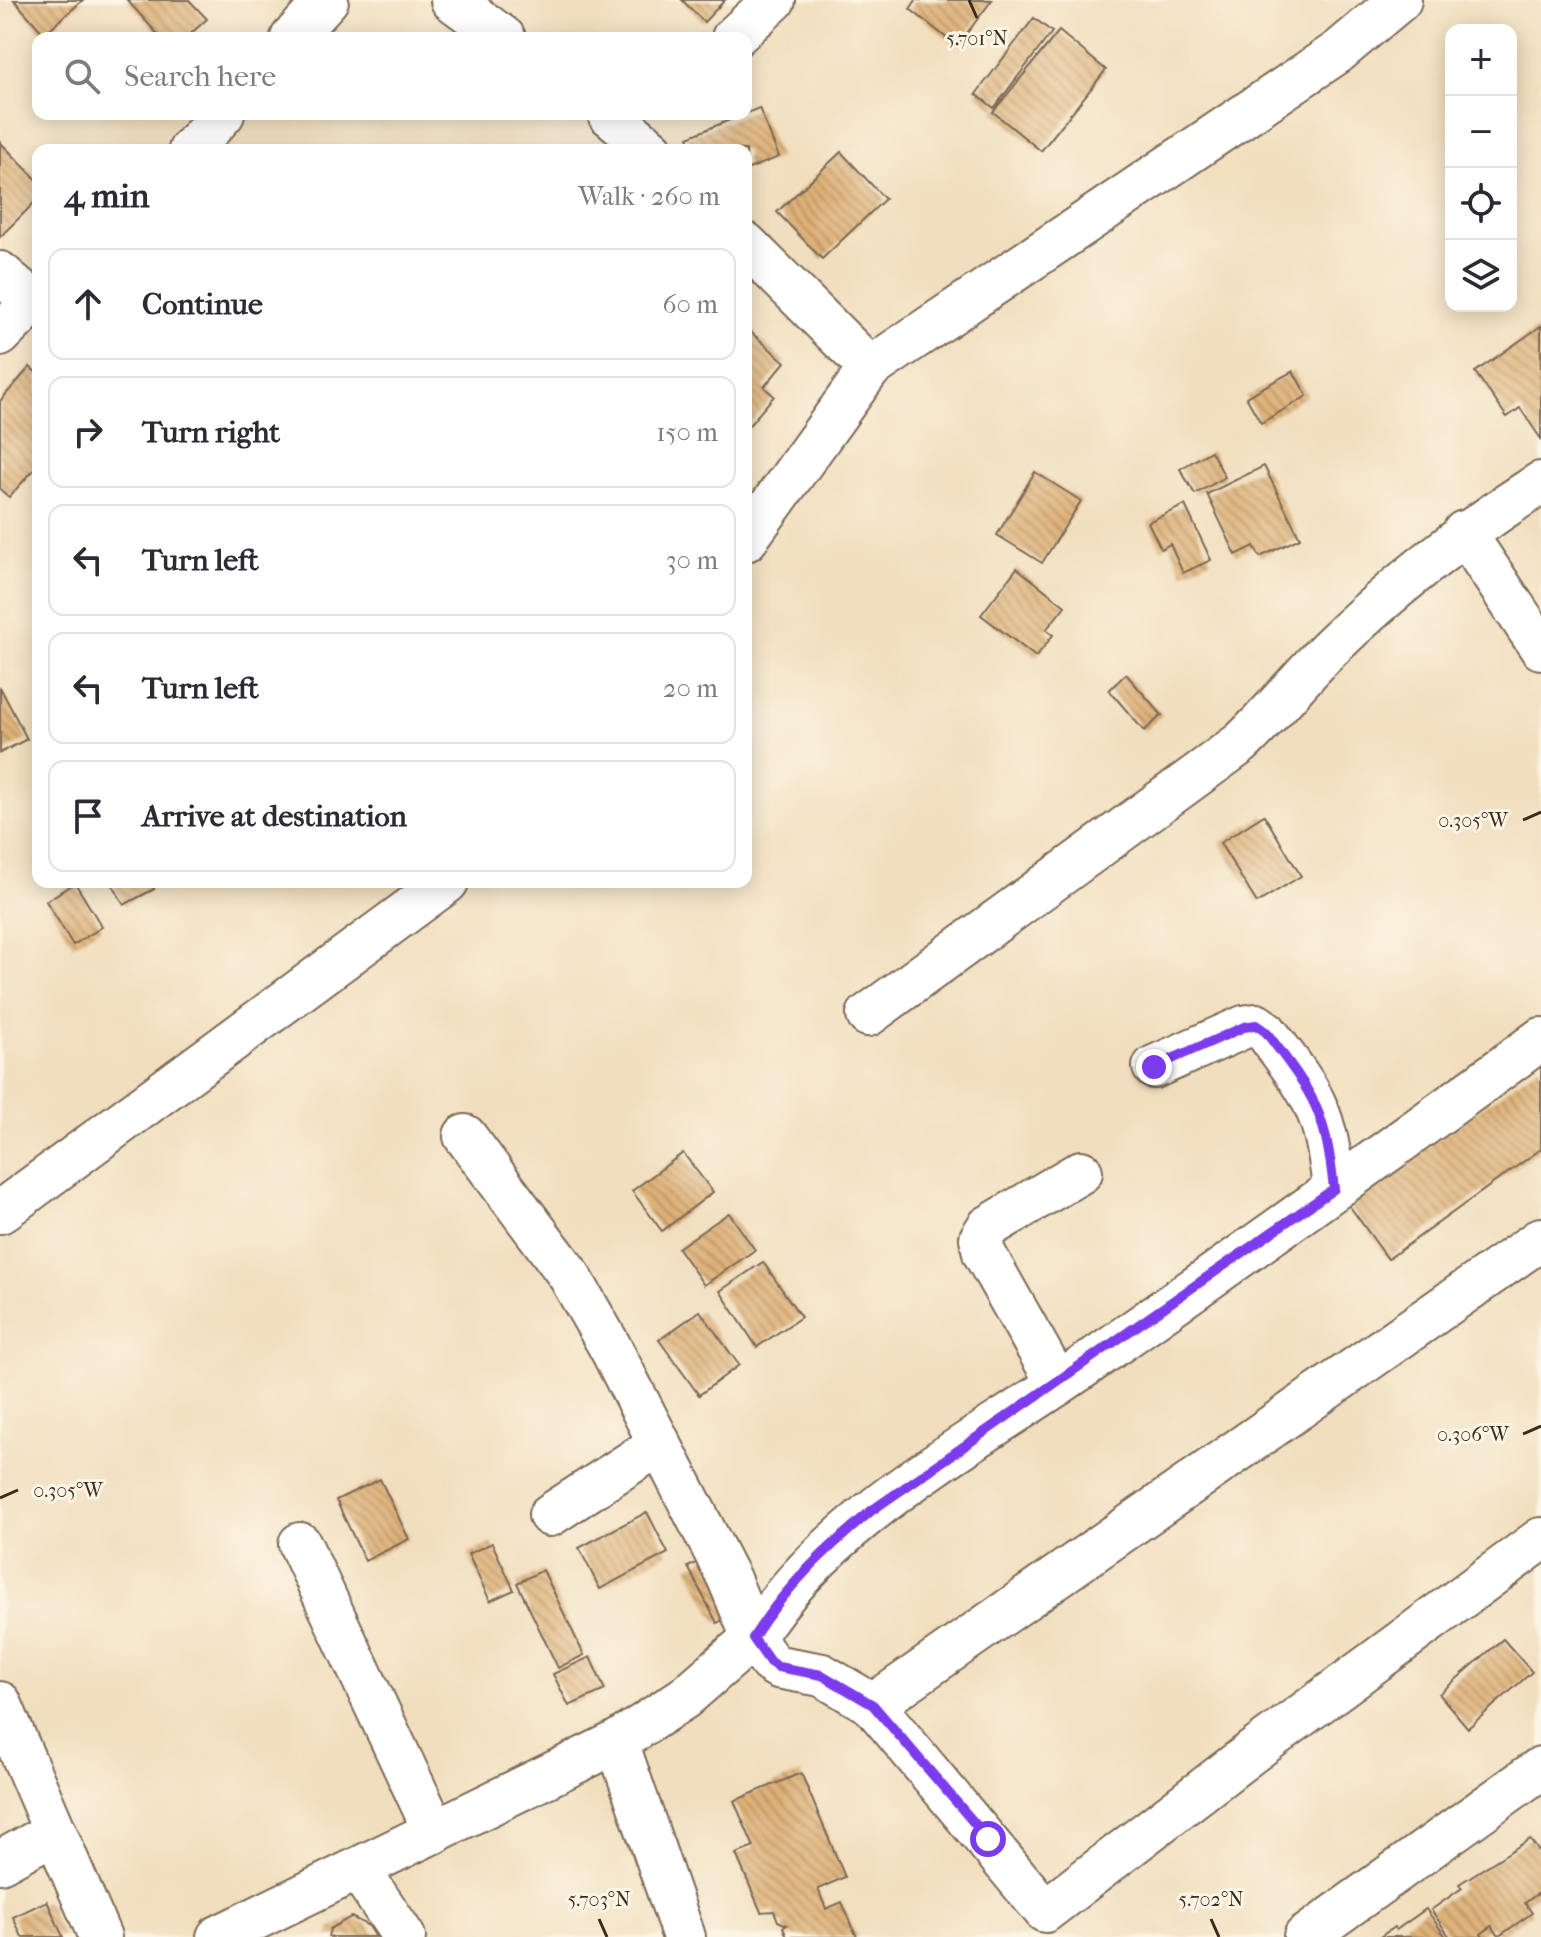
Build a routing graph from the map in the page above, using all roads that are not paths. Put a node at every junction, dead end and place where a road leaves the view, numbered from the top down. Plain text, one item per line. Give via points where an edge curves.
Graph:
1 (327, 0) edge
2 (452, 0) edge
3 (774, 0) edge
4 (1400, 0) edge
5 (298, 32) edge
6 (496, 32) edge
7 (739, 32) edge
8 (218, 120) edge
9 (196, 144) edge
10 (752, 250) edge
11 (0, 273) edge
12 (32, 296) edge
13 (32, 303) edge
14 (0, 335) edge
15 (870, 368) junction
16 (1541, 483) edge
17 (752, 532) edge
18 (1464, 532) junction
19 (1541, 648) edge
20 (439, 888) edge
21 (868, 1015) dead end
22 (1541, 1039) edge
23 (1154, 1067) dead end
24 (465, 1136) dead end
25 (1081, 1172) dead end
26 (1334, 1189) junction
27 (0, 1212) edge
28 (1535, 1256) edge
29 (1058, 1384) junction
30 (658, 1445) junction
31 (550, 1515) dead end
32 (1541, 1539) edge
33 (300, 1544) dead end
34 (753, 1638) junction
35 (0, 1703) edge
36 (873, 1705) junction
37 (617, 1742) junction
38 (1541, 1768) edge
39 (55, 1832) junction
40 (435, 1832) junction
41 (0, 1862) edge
42 (359, 1870) junction
43 (1054, 1924) edge
44 (100, 1937) edge
45 (218, 1937) edge
46 (404, 1937) edge
47 (684, 1937) edge
48 (1305, 1937) edge

1 - 5 street
2 - 6 street
3 - 7 street
4 - 15 street via 1338,52
8 - 9 street
10 - 15 street
11 - 12 street
13 - 14 street
15 - 17 street
16 - 18 street
18 - 19 street
18 - 21 street via 1329,649 1241,743
20 - 27 street
22 - 26 street
23 - 26 street via 1256,1025 1321,1112
24 - 30 street via 569,1275
25 - 29 street via 988,1227 981,1238 984,1253
26 - 29 street
28 - 36 street
29 - 34 street via 871,1511 809,1564
30 - 31 street
30 - 34 street via 729,1579
32 - 43 street via 1252,1752
33 - 40 street
34 - 36 street via 778,1667 822,1675
34 - 37 street via 684,1698
35 - 39 street
36 - 43 street
37 - 40 street
37 - 47 street
38 - 48 street
39 - 41 street
39 - 44 street
40 - 42 street
42 - 45 street
42 - 46 street

